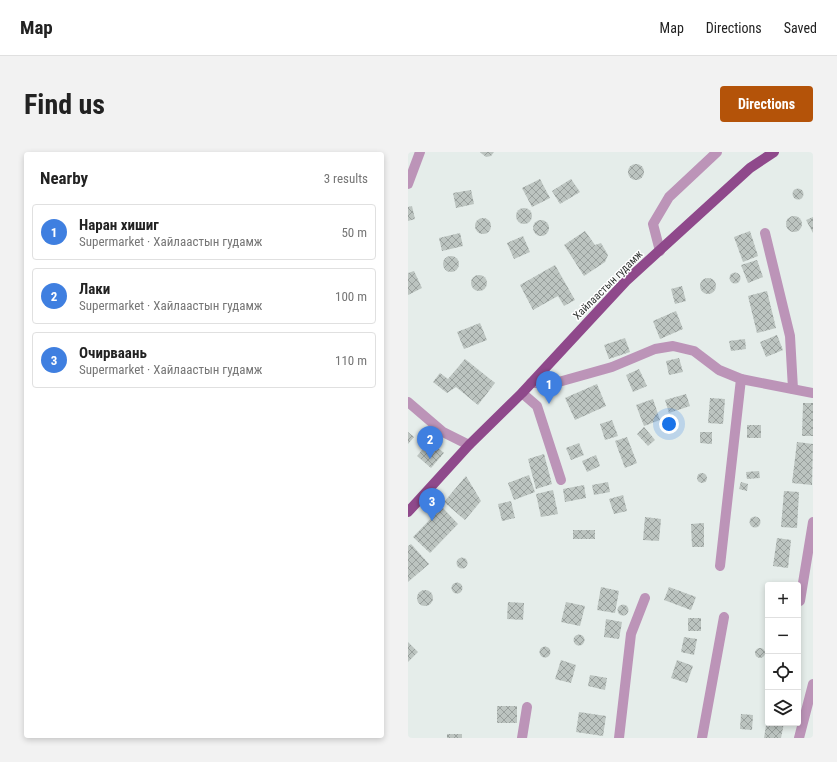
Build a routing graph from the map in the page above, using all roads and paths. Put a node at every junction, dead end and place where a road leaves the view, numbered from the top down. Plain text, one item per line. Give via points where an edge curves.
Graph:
1 (420, 152) edge
2 (717, 152) edge
3 (774, 152) edge
4 (408, 184) edge
5 (765, 233) dead end
6 (660, 250) junction
7 (741, 379) junction
8 (531, 383) junction
9 (793, 389) junction
10 (522, 393) junction
11 (813, 393) edge
12 (408, 402) edge
13 (469, 445) junction
14 (561, 480) dead end
15 (408, 512) edge
16 (813, 522) edge
17 (720, 566) dead end
18 (801, 594) edge
19 (645, 598) dead end
20 (724, 617) dead end
21 (813, 684) edge
22 (527, 707) dead end
23 (522, 738) edge
24 (619, 738) edge
25 (702, 738) edge
26 (800, 738) edge

1 - 4 street
2 - 6 street via 668,197 653,224
3 - 6 main road, Хайлаастын гудамж via 750,168
5 - 9 street via 790,336
6 - 8 main road, Хайлаастын гудамж via 626,281
7 - 8 street via 719,370 694,352 673,346 655,349 612,367 555,384
7 - 9 street
7 - 17 street
8 - 10 main road, Хайлаастын гудамж
9 - 11 street
10 - 13 main road, Хайлаастын гудамж
10 - 14 street via 537,406
12 - 13 street via 443,432
13 - 15 main road, Хайлаастын гудамж
16 - 18 street
19 - 24 street via 631,634
20 - 25 street
21 - 26 street
22 - 23 street

